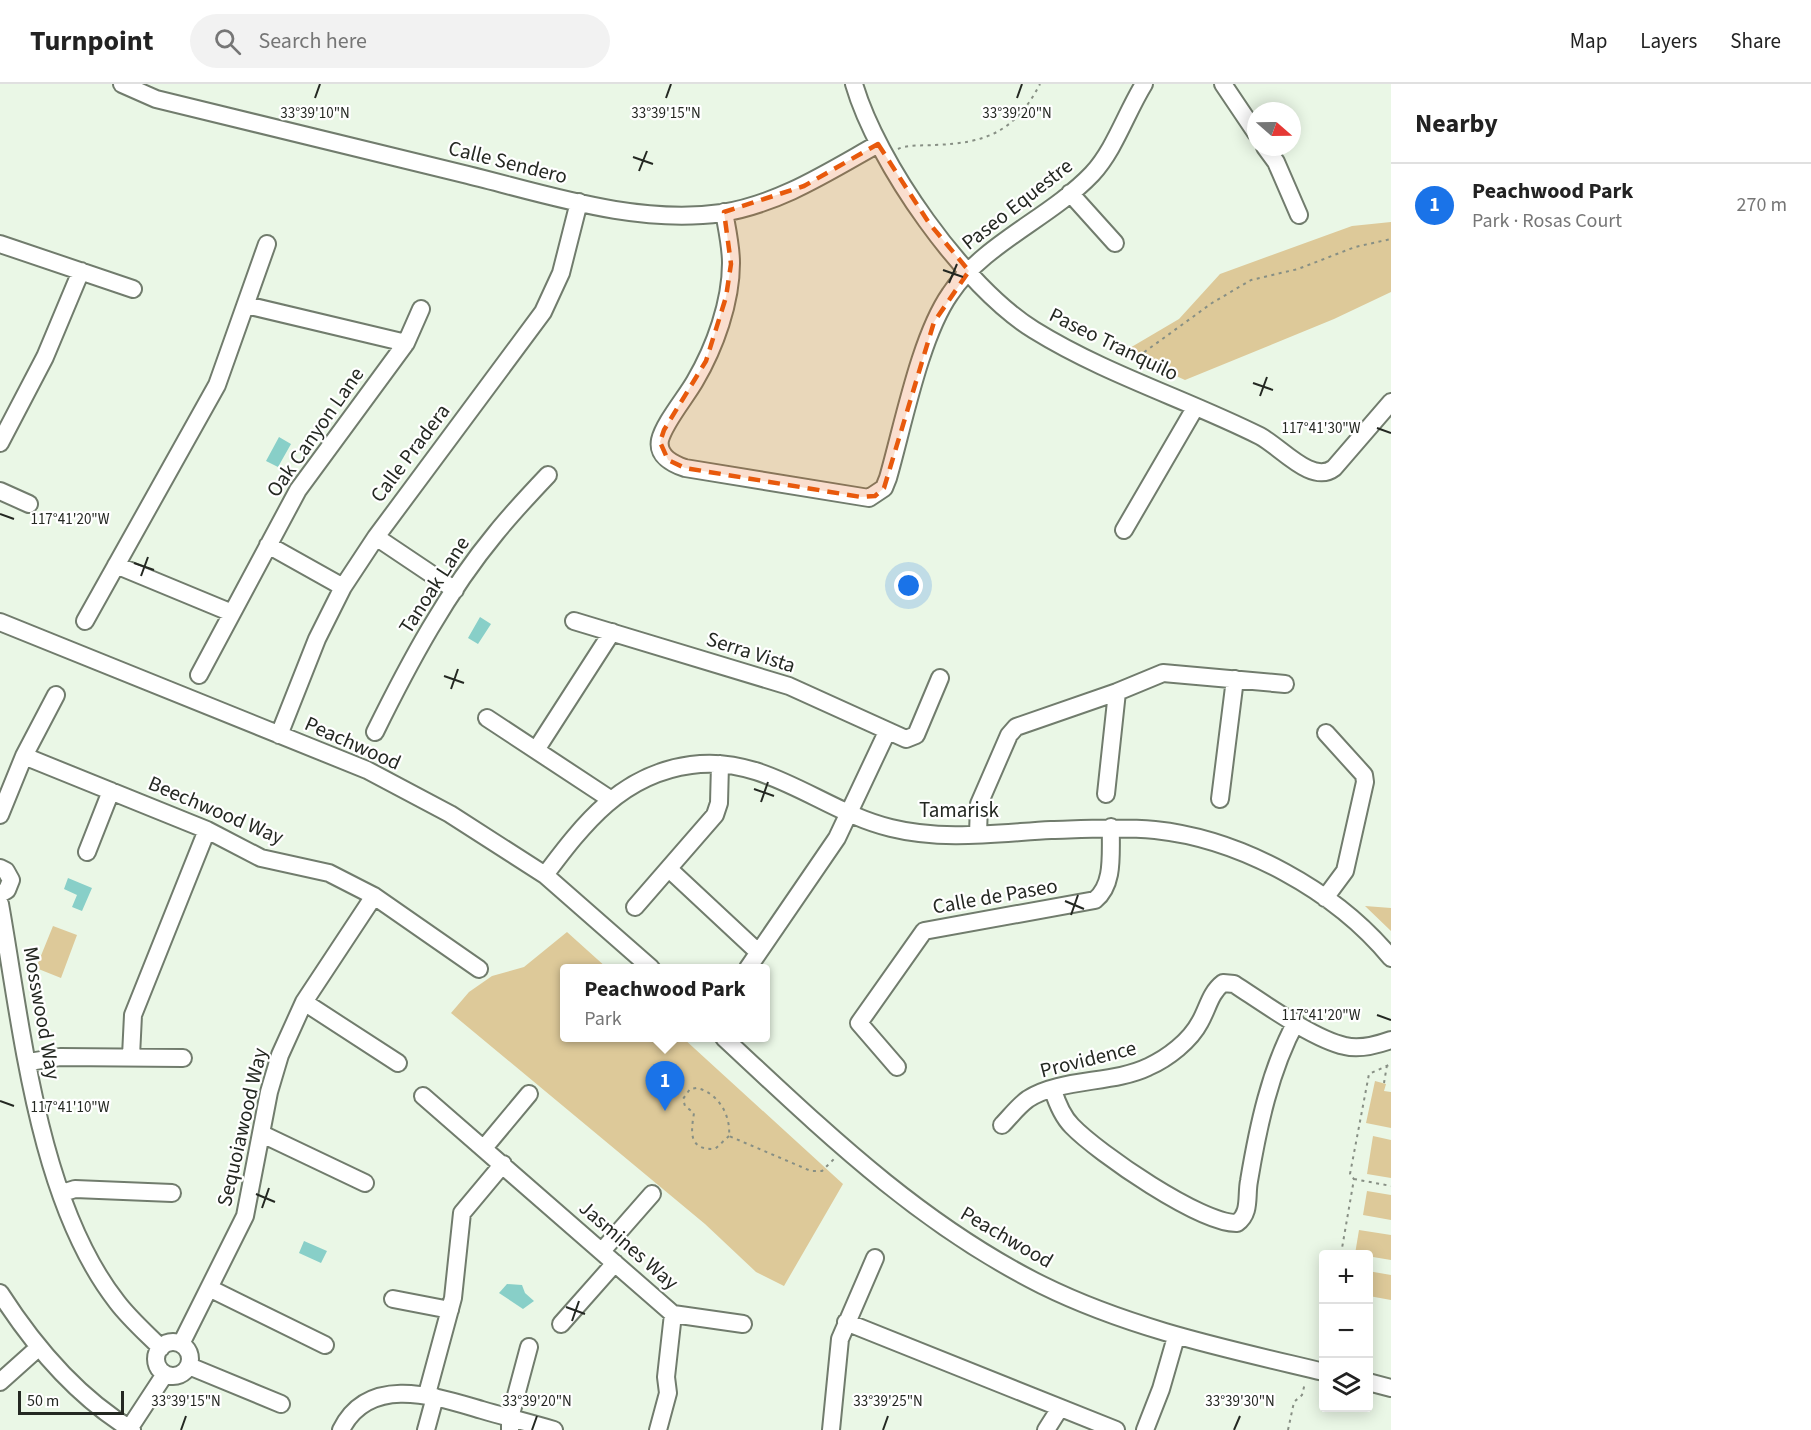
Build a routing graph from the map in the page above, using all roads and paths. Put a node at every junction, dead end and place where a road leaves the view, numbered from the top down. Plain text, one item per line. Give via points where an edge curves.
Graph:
1 (122, 84) edge
2 (854, 84) edge
3 (1040, 84) edge
4 (1144, 84) edge
5 (1223, 84) edge
6 (1247, 120) edge
7 (882, 150) junction
8 (1272, 156) edge
9 (1070, 193) junction
10 (579, 202) junction
11 (724, 212) junction
12 (1299, 215) dead end
13 (1391, 239) edge
14 (1115, 243) dead end
15 (0, 244) edge
16 (267, 244) dead end
17 (969, 271) junction
18 (81, 272) junction
19 (134, 289) dead end
20 (246, 305) junction
21 (421, 309) dead end
22 (406, 343) junction
23 (1122, 374) junction
24 (1391, 403) edge
25 (1195, 408) junction
26 (0, 443) edge
27 (548, 475) dead end
28 (0, 491) edge
29 (29, 504) dead end
30 (1124, 530) dead end
31 (376, 537) junction
32 (268, 545) junction
33 (116, 565) junction
34 (343, 587) junction
35 (455, 590) junction
36 (232, 613) junction
37 (86, 621) dead end
38 (574, 621) dead end
39 (0, 622) edge
40 (612, 632) junction
41 (199, 675) dead end
42 (940, 678) dead end
43 (1235, 679) junction
44 (1285, 684) dead end
45 (1118, 692) junction
46 (56, 695) dead end
47 (487, 718) dead end
48 (375, 732) dead end
49 (887, 732) junction
50 (1326, 734) dead end
51 (279, 735) junction
52 (536, 750) junction
53 (24, 756) junction
54 (720, 764) junction
55 (111, 791) junction
56 (1106, 794) dead end
57 (1220, 798) dead end
58 (610, 800) junction
59 (850, 813) junction
60 (0, 815) edge
61 (1111, 827) junction
62 (207, 830) junction
63 (978, 834) junction
64 (87, 852) dead end
65 (0, 868) edge
66 (669, 869) junction
67 (545, 875) junction
68 (0, 894) edge
69 (374, 896) junction
70 (1325, 898) junction
71 (0, 904) edge
72 (635, 907) dead end
73 (758, 951) junction
74 (1391, 958) edge
75 (645, 964) edge
76 (751, 964) edge
77 (478, 969) dead end
78 (304, 1002) junction
79 (1296, 1022) junction
80 (1391, 1040) edge
81 (728, 1042) edge
82 (131, 1056) junction
83 (183, 1058) dead end
84 (28, 1062) junction
85 (398, 1063) dead end
86 (1390, 1065) edge
87 (897, 1067) dead end
88 (1384, 1083) dead end
89 (1053, 1090) junction
90 (529, 1094) dead end
91 (423, 1095) dead end
92 (1002, 1125) dead end
93 (262, 1134) junction
94 (729, 1136) junction
95 (484, 1148) junction
96 (844, 1149) junction
97 (503, 1164) junction
98 (1354, 1179) junction
99 (365, 1183) dead end
100 (1391, 1186) edge
101 (172, 1192) dead end
102 (63, 1193) junction
103 (651, 1194) dead end
104 (1342, 1250) edge
105 (608, 1257) junction
106 (875, 1258) dead end
107 (209, 1288) junction
108 (0, 1293) edge
109 (393, 1299) dead end
110 (450, 1310) junction
111 (673, 1314) junction
112 (846, 1322) junction
113 (561, 1324) dead end
114 (743, 1324) dead end
115 (1176, 1337) junction
116 (181, 1344) junction
117 (325, 1345) dead end
118 (529, 1347) dead end
119 (38, 1348) junction
120 (161, 1348) junction
121 (189, 1366) junction
122 (1316, 1370) edge
123 (165, 1374) junction
124 (0, 1382) edge
125 (1373, 1384) edge
126 (1391, 1388) edge
127 (431, 1395) junction
128 (281, 1404) dead end
129 (1060, 1408) junction
130 (510, 1424) edge
131 (131, 1429) edge
132 (341, 1430) edge
133 (426, 1430) edge
134 (554, 1430) edge
135 (658, 1430) edge
136 (831, 1430) edge
137 (1046, 1430) edge
138 (1116, 1430) edge
139 (1145, 1430) edge
140 (1288, 1430) edge

1 - 10 street, Calle Sendero via 156,99
2 - 7 street, Paseo Tranquilo
3 - 7 path via 1022,113 987,137 972,143
4 - 9 street, Paseo Equestre via 1102,161
5 - 6 street
7 - 11 street, Calle Sendero via 766,202
7 - 17 street, Paseo Tranquilo via 929,223
8 - 12 street
9 - 14 street
9 - 17 street, Paseo Equestre
10 - 11 street, Calle Sendero via 669,216
10 - 31 street, Calle Pradera via 561,273 543,312
11 - 17 street, Paseo Equestre via 731,264 719,325 697,378 660,442 668,460 685,468 861,497 875,496 888,478 934,322 950,293
13 - 23 path via 1251,280 1147,349
15 - 18 street
16 - 20 street
17 - 23 street, Paseo Tranquilo via 1033,330
18 - 19 street
18 - 26 street via 45,357
20 - 22 street
20 - 33 street via 216,384
21 - 22 street, Oak Canyon Lane
22 - 32 street, Oak Canyon Lane via 298,490
23 - 25 street, Paseo Tranquilo
24 - 25 street, Paseo Tranquilo via 1334,468 1321,474 1260,436
25 - 30 street
27 - 35 street, Tanoak Lane via 495,534
28 - 29 street
31 - 34 street, Calle Pradera
31 - 35 street
32 - 34 street
32 - 36 street, Oak Canyon Lane
33 - 36 street
33 - 37 street
34 - 51 street, Calle Pradera via 317,639
35 - 48 street, Tanoak Lane via 402,677
36 - 41 street, Oak Canyon Lane
38 - 40 street, Serra Vista
39 - 51 street, Peachwood
40 - 49 street, Serra Vista via 789,686
40 - 52 street
42 - 49 street, Serra Vista via 916,735 910,739
43 - 44 street
43 - 45 street via 1163,673
43 - 57 street
45 - 56 street
45 - 63 street via 1016,727 979,804
46 - 53 street
47 - 52 street
49 - 59 street
50 - 70 street via 1364,775 1365,782 1346,871
51 - 67 street, Peachwood via 367,770 440,809
52 - 58 street
53 - 55 street, Beechwood Way
53 - 60 street
54 - 58 street, Tamarisk via 691,765 665,772
54 - 59 street, Tamarisk via 754,770
54 - 66 street via 716,815
55 - 62 street, Beechwood Way
55 - 64 street
58 - 67 street, Tamarisk via 578,831
59 - 63 street, Tamarisk via 889,828 927,836
59 - 73 street via 837,838
61 - 63 street, Tamarisk
61 - 70 street, Tamarisk via 1202,839 1238,851
61 - 87 street, Calle de Paseo via 1109,880 1105,892 1095,900 924,931 859,1023
62 - 69 street, Beechwood Way via 261,858 329,873
62 - 82 street via 133,1015
65 - 68 street via 11,880 8,890
66 - 72 street
66 - 73 street
67 - 75 street, Peachwood
69 - 77 street, Beechwood Way
69 - 78 street, Sequoiawood Way
70 - 74 street, Tamarisk
71 - 84 street, Mosswood Way
73 - 76 street
78 - 85 street
78 - 93 street, Sequoiawood Way via 280,1055
79 - 80 street, Providence via 1346,1046 1377,1045
79 - 89 street, Providence via 1234,984 1223,983 1215,989 1200,1023 1184,1042 1148,1068
79 - 89 street via 1274,1070 1246,1211 1240,1220 1228,1223 1216,1219 1129,1172 1071,1125
81 - 96 street, Peachwood
82 - 83 street
82 - 84 street via 60,1057
84 - 102 street, Mosswood Way via 42,1131
86 - 88 path
86 - 98 path via 1369,1074 1350,1174
89 - 92 street, Providence via 1027,1100
90 - 95 street
91 - 95 street, Jasmines Way
93 - 99 street
93 - 107 street, Sequoiawood Way via 245,1216
94 - 94 path via 728,1119 716,1098 697,1088 686,1093 683,1099 694,1113 691,1127 696,1143 715,1149
94 - 96 path via 816,1172 824,1170
95 - 97 street, Jasmines Way
96 - 115 street, Peachwood via 951,1233 1008,1266 1082,1302
97 - 105 street, Jasmines Way
97 - 110 street via 462,1214
98 - 100 path
98 - 104 path
101 - 102 street
102 - 120 street, Mosswood Way via 77,1236 116,1302
103 - 105 street
105 - 111 street, Jasmines Way
105 - 113 street
106 - 112 street
107 - 116 street, Sequoiawood Way
107 - 117 street
108 - 119 street
109 - 110 street
110 - 127 street
111 - 114 street, Jasmines Way
111 - 135 street via 666,1377 668,1393
112 - 129 street
112 - 136 street via 840,1339
115 - 122 street, Peachwood
115 - 139 street
116 - 120 street via 170,1342
116 - 121 street via 190,1356
118 - 130 street
119 - 124 street
119 - 131 street via 99,1407
120 - 123 street via 156,1362
121 - 123 street via 182,1374
121 - 128 street
122 - 140 path via 1294,1402
123 - 131 street
125 - 126 street
127 - 130 street
127 - 132 street via 401,1393 369,1402 352,1414
127 - 133 street
129 - 137 street
129 - 138 street
130 - 134 street

